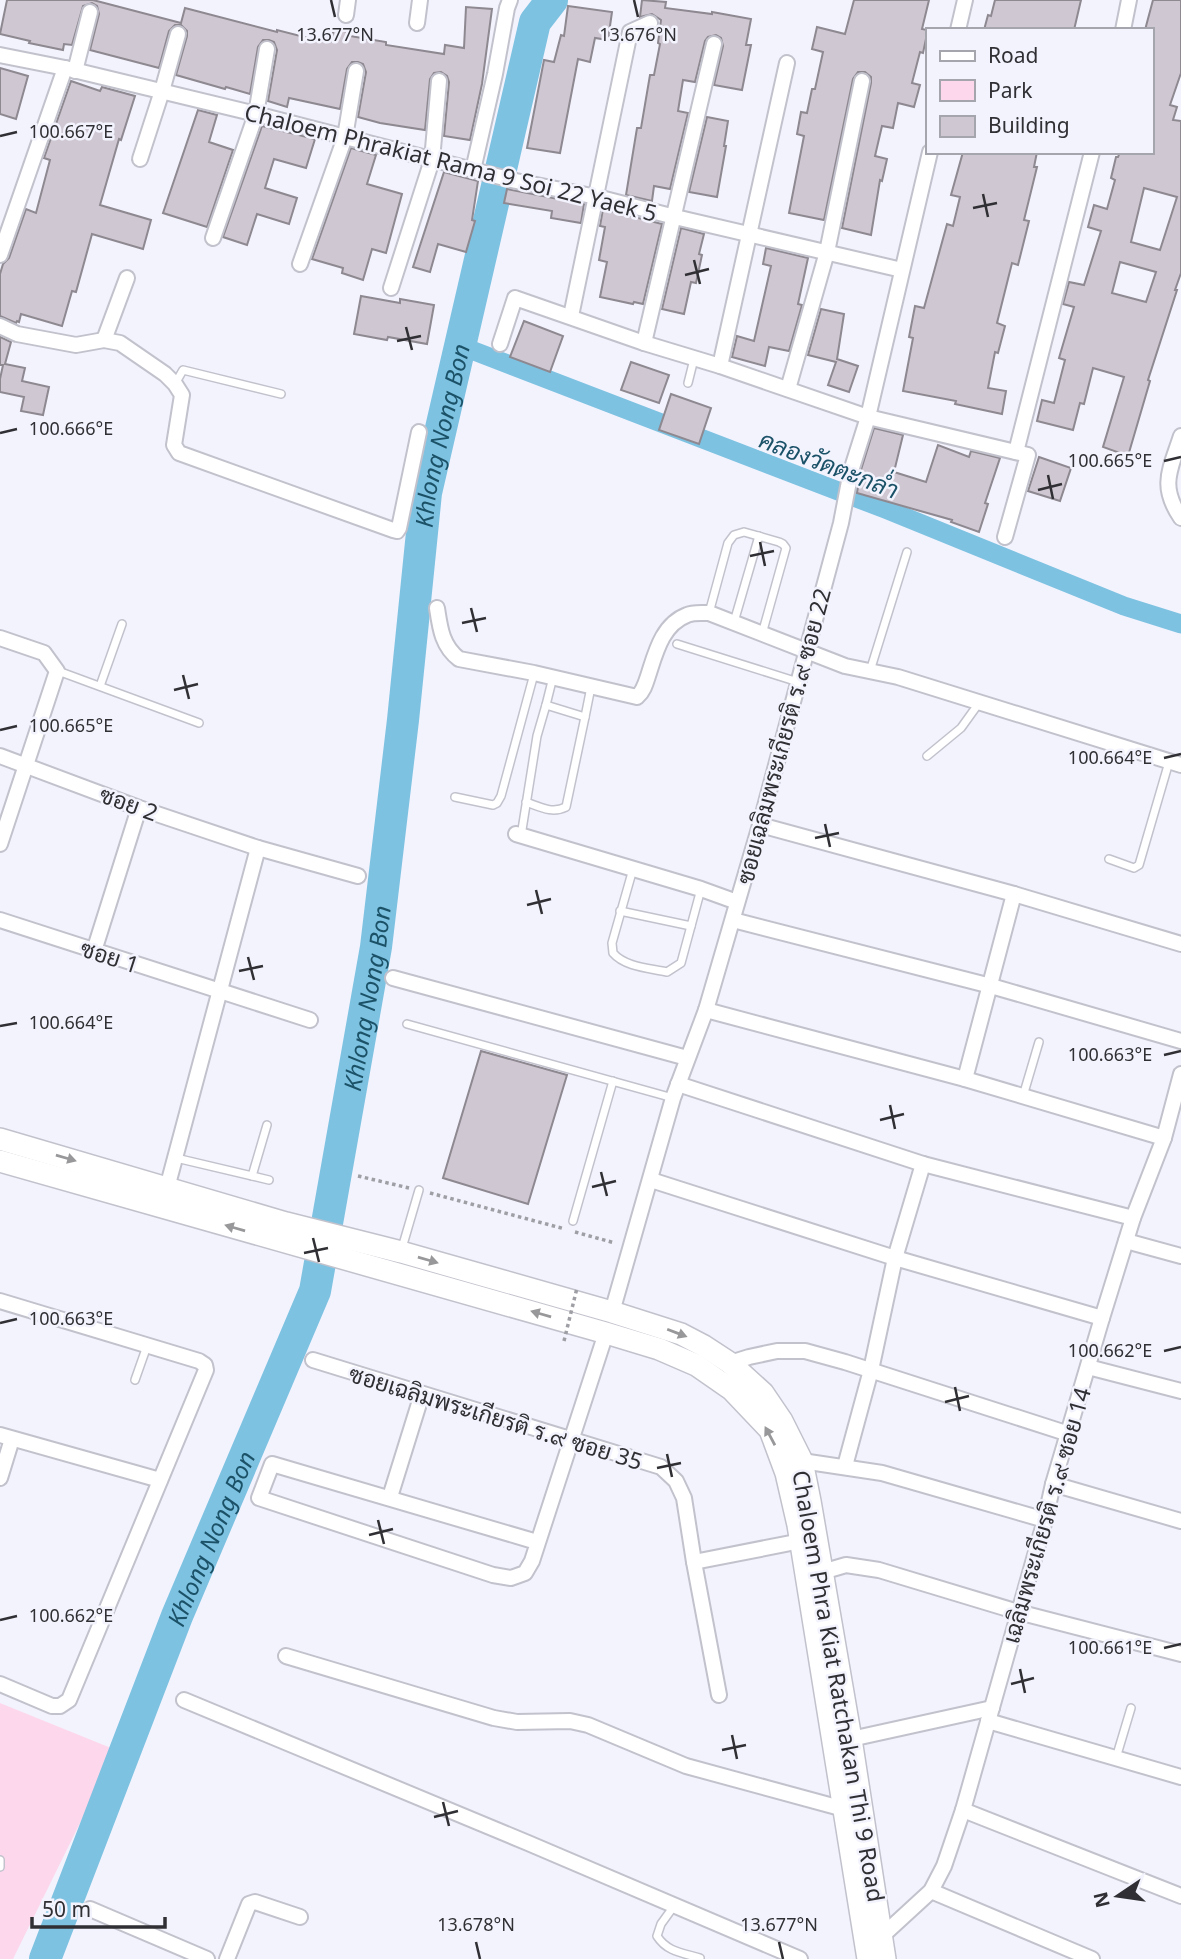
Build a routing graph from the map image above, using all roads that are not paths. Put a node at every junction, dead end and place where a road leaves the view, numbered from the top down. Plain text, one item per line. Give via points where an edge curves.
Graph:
1 (348, 0) edge
2 (420, 0) edge
3 (510, 0) edge
4 (965, 0) edge
5 (1129, 0) edge
6 (90, 12) dead end
7 (346, 15) dead end
8 (417, 23) dead end
9 (650, 23) dead end
10 (958, 28) edge
11 (1123, 28) edge
12 (178, 34) dead end
13 (714, 44) dead end
14 (267, 49) dead end
15 (0, 55) edge
16 (787, 63) dead end
17 (70, 69) junction
18 (356, 71) dead end
19 (439, 80) dead end
20 (862, 81) dead end
21 (162, 91) junction
22 (256, 114) junction
23 (345, 137) junction
24 (930, 154) edge
25 (1091, 154) edge
26 (140, 159) dead end
27 (432, 160) junction
28 (477, 171) junction
29 (597, 197) junction
30 (675, 217) junction
31 (750, 235) junction
32 (213, 238) dead end
33 (827, 252) junction
34 (0, 255) edge
35 (300, 264) dead end
36 (902, 270) junction
37 (127, 278) dead end
38 (391, 288) dead end
39 (571, 316) junction
40 (0, 326) edge
41 (104, 340) junction
42 (645, 343) junction
43 (500, 344) dead end
44 (694, 358) junction
45 (720, 366) junction
46 (688, 383) dead end
47 (175, 384) junction
48 (788, 389) junction
49 (281, 394) dead end
50 (868, 417) junction
51 (419, 432) dead end
52 (1181, 436) edge
53 (1016, 452) junction
54 (1181, 518) edge
55 (759, 536) junction
56 (1006, 537) dead end
57 (907, 552) dead end
58 (437, 608) dead end
59 (709, 613) junction
60 (734, 623) junction
61 (122, 624) dead end
62 (762, 634) junction
63 (0, 638) edge
64 (677, 644) dead end
65 (807, 652) junction
66 (57, 671) junction
67 (870, 672) junction
68 (534, 673) junction
69 (553, 677) junction
70 (799, 682) junction
71 (100, 686) junction
72 (591, 687) junction
73 (979, 702) junction
74 (545, 705) junction
75 (585, 717) junction
76 (199, 723) dead end
77 (0, 756) edge
78 (927, 756) dead end
79 (1175, 764) edge
80 (27, 765) junction
81 (455, 797) dead end
82 (526, 802) junction
83 (139, 807) junction
84 (760, 825) junction
85 (518, 835) joint
86 (0, 844) edge
87 (258, 848) junction
88 (1109, 859) dead end
89 (633, 869) junction
90 (358, 876) dead end
91 (701, 889) junction
92 (1014, 894) junction
93 (737, 902) junction
94 (620, 911) junction
95 (0, 920) edge
96 (733, 920) junction
97 (691, 926) junction
98 (1181, 944) edge
99 (94, 951) junction
100 (393, 978) dead end
101 (991, 986) junction
102 (220, 992) junction
103 (706, 1010) junction
104 (310, 1020) dead end
105 (407, 1024) dead end
106 (1181, 1041) edge
107 (1039, 1042) dead end
108 (687, 1058) junction
109 (1181, 1074) edge
110 (965, 1079) junction
111 (613, 1082) junction
112 (676, 1091) junction
113 (1023, 1096) junction
114 (267, 1125) dead end
115 (1175, 1125) edge
116 (1164, 1138) junction
117 (0, 1139) edge
118 (175, 1158) junction
119 (0, 1161) edge
120 (923, 1164) junction
121 (252, 1176) junction
122 (270, 1180) dead end
123 (651, 1180) junction
124 (167, 1188) junction
125 (419, 1190) road end
126 (1133, 1218) junction
127 (573, 1221) dead end
128 (1126, 1241) junction
129 (338, 1246) junction
130 (401, 1252) junction
131 (1181, 1256) edge
132 (895, 1258) junction
133 (0, 1301) edge
134 (1102, 1318) junction
135 (609, 1322) junction
136 (148, 1345) junction
137 (313, 1360) dead end
138 (730, 1363) junction
139 (1088, 1367) junction
140 (871, 1370) junction
141 (135, 1380) dead end
142 (1181, 1391) edge
143 (422, 1394) junction
144 (1069, 1434) junction
145 (6, 1437) edge
146 (571, 1441) junction
147 (802, 1461) junction
148 (845, 1466) junction
149 (0, 1478) edge
150 (160, 1480) junction
151 (1053, 1485) junction
152 (390, 1497) junction
153 (1045, 1520) junction
154 (1181, 1521) edge
155 (801, 1541) junction
156 (537, 1542) junction
157 (694, 1562) junction
158 (822, 1572) junction
159 (1018, 1612) junction
160 (1181, 1654) edge
161 (286, 1656) dead end
162 (0, 1684) edge
163 (719, 1695) dead end
164 (184, 1700) dead end
165 (1130, 1708) dead end
166 (990, 1715) junction
167 (851, 1739) junction
168 (1116, 1759) junction
169 (1181, 1777) edge
170 (845, 1809) junction
171 (963, 1810) junction
172 (0, 1860) edge
173 (0, 1867) edge
174 (931, 1891) junction
175 (1181, 1896) edge
176 (675, 1905) junction
177 (90, 1909) dead end
178 (300, 1917) dead end
179 (882, 1936) junction
180 (700, 1958) edge
181 (207, 1959) edge
182 (227, 1959) edge
183 (800, 1959) edge
184 (868, 1959) edge
185 (885, 1959) edge
186 (1092, 1959) edge

1 - 7 street
2 - 8 street
3 - 28 street
4 - 10 street
5 - 11 street
6 - 17 street
9 - 29 street via 630,32
12 - 21 street
13 - 30 street
14 - 22 street
15 - 17 street, Chaloem Phrakiat Rama 9 Soi 22 Yaek 5
16 - 31 street
17 - 21 street, Chaloem Phrakiat Rama 9 Soi 22 Yaek 5
17 - 34 street
18 - 23 street
19 - 27 street
20 - 33 street
21 - 22 street, Chaloem Phrakiat Rama 9 Soi 22 Yaek 5
21 - 26 street
22 - 23 street, Chaloem Phrakiat Rama 9 Soi 22 Yaek 5
22 - 32 street
23 - 27 street, Chaloem Phrakiat Rama 9 Soi 22 Yaek 5
23 - 35 street
24 - 36 street, ซอยเฉลิมพระเกียรติ ร.๙ ซอย 22
25 - 53 street
27 - 28 street, Chaloem Phrakiat Rama 9 Soi 22 Yaek 5
27 - 38 street
28 - 29 street, Chaloem Phrakiat Rama 9 Soi 22 Yaek 5
29 - 30 street, Chaloem Phrakiat Rama 9 Soi 22 Yaek 5
29 - 39 street
30 - 31 street, Chaloem Phrakiat Rama 9 Soi 22 Yaek 5
30 - 42 street
31 - 33 street, Chaloem Phrakiat Rama 9 Soi 22 Yaek 5
31 - 45 street
33 - 36 street, Chaloem Phrakiat Rama 9 Soi 22 Yaek 5
33 - 48 street
36 - 50 street, ซอยเฉลิมพระเกียรติ ร.๙ ซอย 22
37 - 41 street
39 - 42 street
39 - 43 street via 515,298
40 - 41 street via 17,334 76,345
41 - 47 street via 120,343
42 - 44 street
44 - 45 street
44 - 46 lane
45 - 48 street
47 - 49 lane via 183,370
47 - 51 street via 181,396 176,451 397,531
48 - 50 street
50 - 53 street
50 - 65 street, ซอยเฉลิมพระเกียรติ ร.๙ ซอย 22
52 - 54 street via 1167,478 1170,502
53 - 56 street via 1028,455
55 - 59 lane via 738,532 729,539
55 - 60 lane
55 - 62 lane via 779,541 786,548
57 - 67 lane
58 - 68 street via 445,644 459,659
59 - 60 street
59 - 72 street via 689,614 668,629 640,696
60 - 62 street
61 - 71 lane
62 - 65 street
63 - 66 street via 44,653
64 - 70 lane
65 - 67 street
65 - 70 street, ซอยเฉลิมพระเกียรติ ร.๙ ซอย 22
66 - 71 lane
66 - 80 street
67 - 73 street
68 - 69 street
68 - 81 lane via 497,803
69 - 72 street
69 - 74 lane
70 - 84 street, ซอยเฉลิมพระเกียรติ ร.๙ ซอย 22
71 - 76 lane
72 - 75 lane
73 - 78 lane via 961,728
73 - 79 street
74 - 75 lane
74 - 82 lane
75 - 82 lane via 566,807 551,811
77 - 80 street, ซอย 2
79 - 88 lane via 1139,865 1134,868
80 - 83 street, ซอย 2
80 - 86 street
82 - 85 lane
83 - 87 street, ซอย 2
83 - 99 street
84 - 92 street
84 - 93 street, ซอยเฉลิมพระเกียรติ ร.๙ ซอย 22
85 - 89 street
87 - 90 street, ซอย 2
87 - 102 street
89 - 91 street
89 - 94 lane
91 - 93 street
91 - 97 lane
92 - 98 street
92 - 101 street
93 - 96 street, ซอยเฉลิมพระเกียรติ ร.๙ ซอย 22
94 - 97 lane
94 - 97 lane via 613,953 619,960 642,967 667,972 681,963
95 - 99 street, ซอย 1
96 - 101 street
96 - 103 street, ซอยเฉลิมพระเกียรติ ร.๙ ซอย 22
99 - 102 street, ซอย 1
100 - 108 street
101 - 106 street
101 - 110 street
102 - 104 street, ซอย 1
102 - 118 street
103 - 108 street, ซอยเฉลิมพระเกียรติ ร.๙ ซอย 22
103 - 110 street
105 - 111 lane
107 - 113 lane
108 - 112 street, ซอยเฉลิมพระเกียรติ ร.๙ ซอย 22
109 - 115 street, เฉลิมพระเกียรติ ร.๙ ซอย 14
110 - 113 street
111 - 112 lane
111 - 127 lane
112 - 120 street
112 - 123 street, ซอยเฉลิมพระเกียรติ ร.๙ ซอย 22
113 - 116 street
114 - 121 lane
115 - 116 street, เฉลิมพระเกียรติ ร.๙ ซอย 14
116 - 126 street, เฉลิมพระเกียรติ ร.๙ ซอย 14
117 -> 124 main road, Chaloem Phra Kiat Ratchakan Thi 9 Road
118 - 121 lane
118 - 124 street
129 -> 119 main road, Chaloem Phra Kiat Ratchakan Thi 9 Road via 301,1246
120 - 126 street
120 - 132 street
121 - 122 lane
123 - 132 street
123 - 135 street, ซอยเฉลิมพระเกียรติ ร.๙ ซอย 22
124 - 129 main road, Chaloem Phra Kiat Ratchakan Thi 9 Road via 286,1223
125 - 130 lane
126 - 128 street, เฉลิมพระเกียรติ ร.๙ ซอย 14
128 - 131 street
128 - 134 street, เฉลิมพระเกียรติ ร.๙ ซอย 14
129 - 130 main road, Chaloem Phra Kiat Ratchakan Thi 9 Road
135 -> 129 main road, Chaloem Phra Kiat Ratchakan Thi 9 Road
130 -> 135 main road, Chaloem Phra Kiat Ratchakan Thi 9 Road
132 - 134 street
132 - 140 street
133 - 136 street
134 - 139 street, เฉลิมพระเกียรติ ร.๙ ซอย 14
135 -> 138 main road, Chaloem Phra Kiat Ratchakan Thi 9 Road via 681,1334
135 - 146 street, ซอยเฉลิมพระเกียรติ ร.๙ ซอย 22
155 -> 135 main road, Chaloem Phra Kiat Ratchakan Thi 9 Road via 786,1473 770,1430 732,1390 696,1365
136 - 141 lane
136 - 150 street via 200,1361 206,1370
137 - 143 street, ซอยเฉลิมพระเกียรติ ร.๙ ซอย 35
138 - 140 street via 777,1351 805,1351
138 - 147 main road, Chaloem Phra Kiat Ratchakan Thi 9 Road via 763,1393
139 - 142 street
139 - 144 street, เฉลิมพระเกียรติ ร.๙ ซอย 14
140 - 144 street
140 - 148 street
143 - 146 street, ซอยเฉลิมพระเกียรติ ร.๙ ซอย 35
143 - 152 street
144 - 151 street, เฉลิมพระเกียรติ ร.๙ ซอย 14
145 - 149 street
145 - 150 street
146 - 156 street, ซอยเฉลิมพระเกียรติ ร.๙ ซอย 22
146 - 157 street, ซอยเฉลิมพระเกียรติ ร.๙ ซอย 35 via 661,1468 677,1481
147 - 148 street
147 - 158 main road, Chaloem Phra Kiat Ratchakan Thi 9 Road
148 - 153 street
150 - 162 street via 69,1700 52,1706
151 - 153 street, เฉลิมพระเกียรติ ร.๙ ซอย 14
151 - 154 street
152 - 156 street
152 - 156 street, ซอยเฉลิมพระเกียรติ ร.๙ ซอย 22 via 272,1464 259,1498 511,1578 525,1573
153 - 159 street, เฉลิมพระเกียรติ ร.๙ ซอย 14
155 - 157 street
155 - 170 main road, Chaloem Phra Kiat Ratchakan Thi 9 Road
157 - 163 street, ซอยเฉลิมพระเกียรติ ร.๙ ซอย 35
158 - 159 street via 846,1564 879,1570
158 - 167 main road, Chaloem Phra Kiat Ratchakan Thi 9 Road
159 - 160 street
159 - 166 street, เฉลิมพระเกียรติ ร.๙ ซอย 14
161 - 170 street via 495,1718 588,1725 686,1766
164 - 176 street
165 - 168 lane
166 - 167 street
166 - 168 street
166 - 171 street, เฉลิมพระเกียรติ ร.๙ ซอย 14
167 - 179 main road, Chaloem Phra Kiat Ratchakan Thi 9 Road
168 - 169 street
170 - 184 main road, Chaloem Phra Kiat Ratchakan Thi 9 Road
171 - 174 street, เฉลิมพระเกียรติ ร.๙ ซอย 14
171 - 175 street
172 - 173 lane
174 - 179 street, เฉลิมพระเกียรติ ร.๙ ซอย 14
174 - 186 street
176 - 180 lane via 657,1936 671,1950
176 - 183 street
177 - 181 street
178 - 182 street via 249,1904
179 - 185 main road, Chaloem Phra Kiat Ratchakan Thi 9 Road

